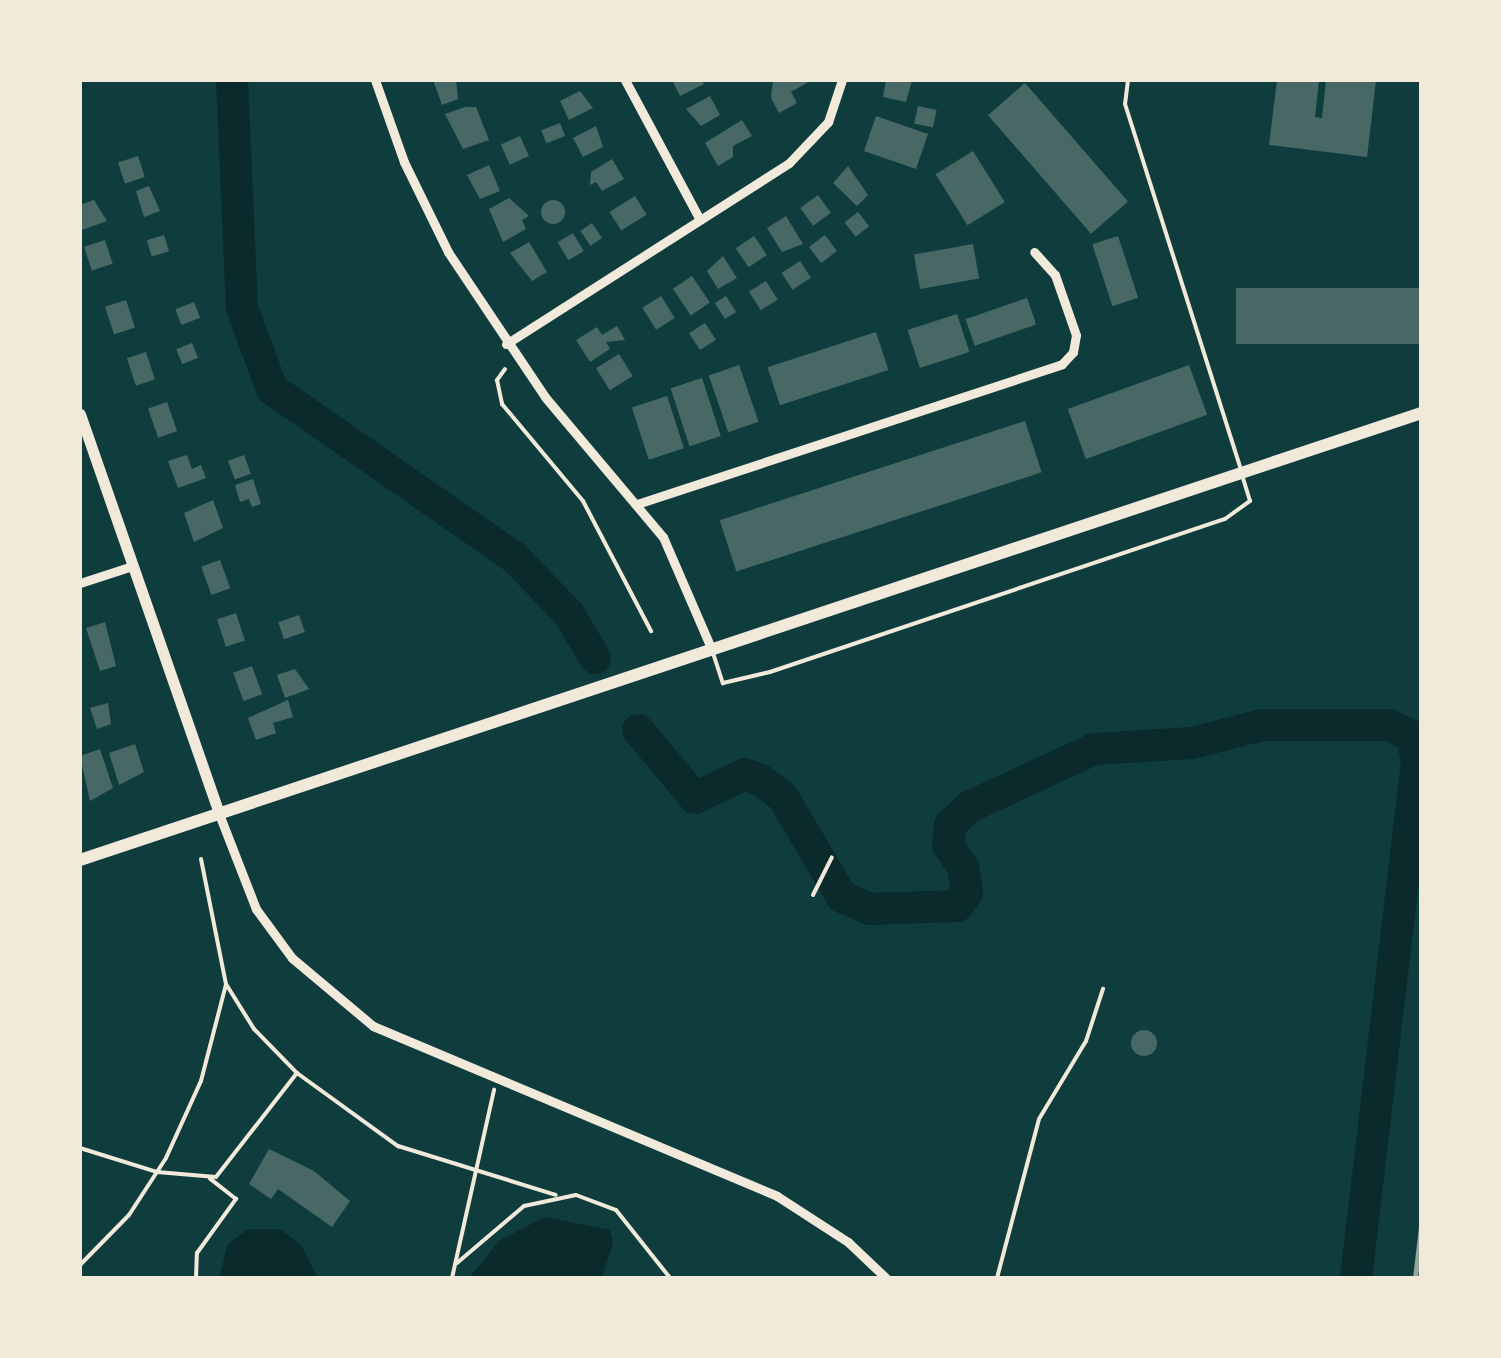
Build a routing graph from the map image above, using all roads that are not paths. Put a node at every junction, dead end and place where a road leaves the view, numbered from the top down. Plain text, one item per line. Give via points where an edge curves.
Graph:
1 (375, 80) edge
2 (625, 80) edge
3 (842, 80) edge
4 (1128, 80) edge
5 (698, 218) junction
6 (1034, 252) dead end
7 (506, 344) junction
8 (1421, 413) edge
9 (80, 414) edge
10 (84, 437) edge
11 (1242, 473) junction
12 (637, 504) junction
13 (132, 566) junction
14 (80, 583) edge
15 (711, 648) junction
16 (219, 814) junction
17 (80, 860) edge
18 (886, 1278) edge

1 - 7 street via 404,162 448,252
2 - 5 street
3 - 5 street via 828,122 789,163
4 - 11 lane via 1125,104
5 - 7 street
6 - 12 street via 1055,275 1076,335 1062,364
7 - 12 street
8 - 11 main road
9 - 10 street
10 - 13 street
11 - 15 main road
11 - 15 lane via 1250,501 1224,518 770,672 723,683
12 - 15 street via 675,557
13 - 14 street
13 - 16 street
15 - 16 main road
16 - 17 main road
16 - 18 street via 256,908 292,958 373,1026 777,1196 848,1242

